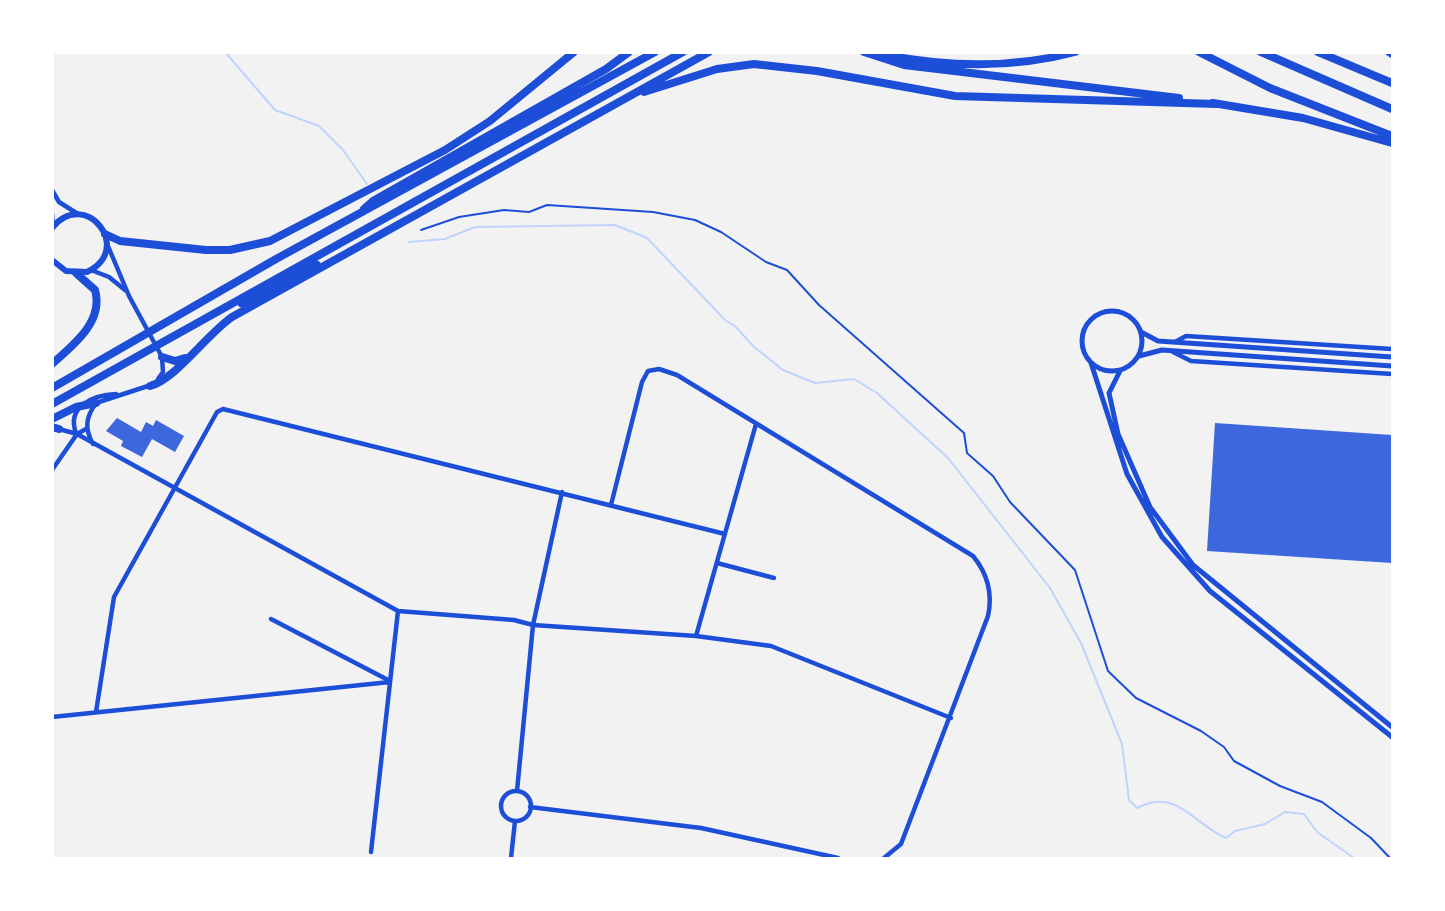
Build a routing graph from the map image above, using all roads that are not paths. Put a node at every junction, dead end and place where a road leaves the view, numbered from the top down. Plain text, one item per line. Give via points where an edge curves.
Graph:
1 (574, 52) edge
2 (629, 52) edge
3 (655, 52) edge
4 (683, 52) edge
5 (709, 52) edge
6 (864, 52) edge
7 (875, 52) edge
8 (1075, 52) edge
9 (1199, 52) edge
10 (1261, 52) edge
11 (1318, 52) edge
12 (1392, 83) edge
13 (622, 100) junction
14 (1216, 104) junction
15 (1392, 109) edge
16 (1392, 136) edge
17 (1392, 143) edge
18 (52, 190) edge
19 (52, 214) edge
20 (79, 214) junction
21 (355, 218) junction
22 (53, 227) edge
23 (106, 239) junction
24 (371, 241) junction
25 (52, 260) edge
26 (61, 268) junction
27 (52, 270) edge
28 (90, 270) junction
29 (76, 273) junction
30 (130, 296) junction
31 (212, 314) junction
32 (1141, 332) junction
33 (1174, 342) junction
34 (1392, 349) edge
35 (1169, 351) junction
36 (1139, 356) junction
37 (162, 357) junction
38 (1392, 357) edge
39 (185, 358) junction
40 (1091, 363) junction
41 (52, 364) edge
42 (1392, 366) edge
43 (1121, 371) junction
44 (1392, 374) edge
45 (150, 386) junction
46 (52, 388) edge
47 (125, 394) junction
48 (96, 403) junction
49 (52, 404) edge
50 (82, 406) junction
51 (52, 419) edge
52 (756, 424) junction
53 (56, 428) edge
54 (86, 428) junction
55 (77, 434) junction
56 (94, 444) junction
57 (52, 470) edge
58 (173, 488) junction
59 (562, 492) junction
60 (611, 505) junction
61 (725, 534) junction
62 (717, 563) junction
63 (774, 578) dead end
64 (398, 611) junction
65 (271, 620) dead end
66 (533, 625) junction
67 (696, 636) junction
68 (390, 682) junction
69 (96, 712) junction
70 (52, 717) edge
71 (951, 718) junction
72 (1392, 727) edge
73 (1392, 737) edge
74 (517, 791) junction
75 (530, 807) junction
76 (515, 821) junction
77 (371, 852) dead end
78 (511, 859) edge
79 (838, 859) edge
80 (884, 859) edge

1 - 23 highway via 490,121 445,150 278,238 247,247 206,250
2 - 21 highway via 373,201
3 - 21 highway
4 - 31 highway
5 - 13 highway
6 - 14 highway via 904,65
7 - 8 highway via 945,64 984,65
9 - 16 highway via 1270,88
10 - 15 highway
11 - 12 highway
13 - 14 highway via 677,79 754,64 955,96
13 - 24 highway
14 - 17 highway via 1303,118
18 - 20 street via 66,208
19 - 22 street
20 - 22 main road via 67,216
20 - 23 main road via 92,218
21 - 46 highway
23 - 28 main road via 103,260
23 - 30 street
24 - 31 highway
24 - 39 highway via 232,317
25 - 26 main road
26 - 27 main road
26 - 29 main road
28 - 29 main road
28 - 30 street via 109,277
29 - 41 highway via 92,285 96,309 88,327
30 - 37 street
31 - 49 highway
32 - 33 street via 1158,341
32 - 36 street
32 - 40 street via 1133,319 1119,312 1097,315 1081,341
33 - 34 street via 1186,336
33 - 38 street
35 - 36 street
35 - 42 street
35 - 44 street via 1191,360
36 - 43 street
37 - 39 highway
37 - 45 street via 163,372
39 - 45 highway via 173,374
40 - 43 street via 1110,372
40 - 73 street via 1127,474 1162,537 1210,591
43 - 72 street via 1109,393 1118,434 1150,507 1166,531 1217,587
45 - 47 street
47 - 48 street
47 - 50 street via 99,396
48 - 50 highway
48 - 54 street
50 - 51 highway
50 - 55 street via 74,420
52 - 60 street via 677,375 654,368 648,371
52 - 61 street
52 - 71 street via 973,556 982,568 990,596 988,615
53 - 55 street
54 - 55 street
54 - 56 street
55 - 56 street
55 - 57 street
56 - 58 street
58 - 59 street via 223,408
58 - 64 street
58 - 69 street via 114,597
59 - 60 street
59 - 66 street
60 - 61 street
61 - 62 street
62 - 63 street
62 - 67 street
64 - 66 street
64 - 68 street
65 - 68 street
66 - 67 street
66 - 74 street
67 - 71 street via 771,646
68 - 69 street
68 - 77 street
69 - 70 street
71 - 80 street via 901,844
74 - 75 street via 528,798
74 - 76 street via 504,796 501,805 503,814
75 - 76 street via 524,818
75 - 79 street via 701,828
76 - 78 street

